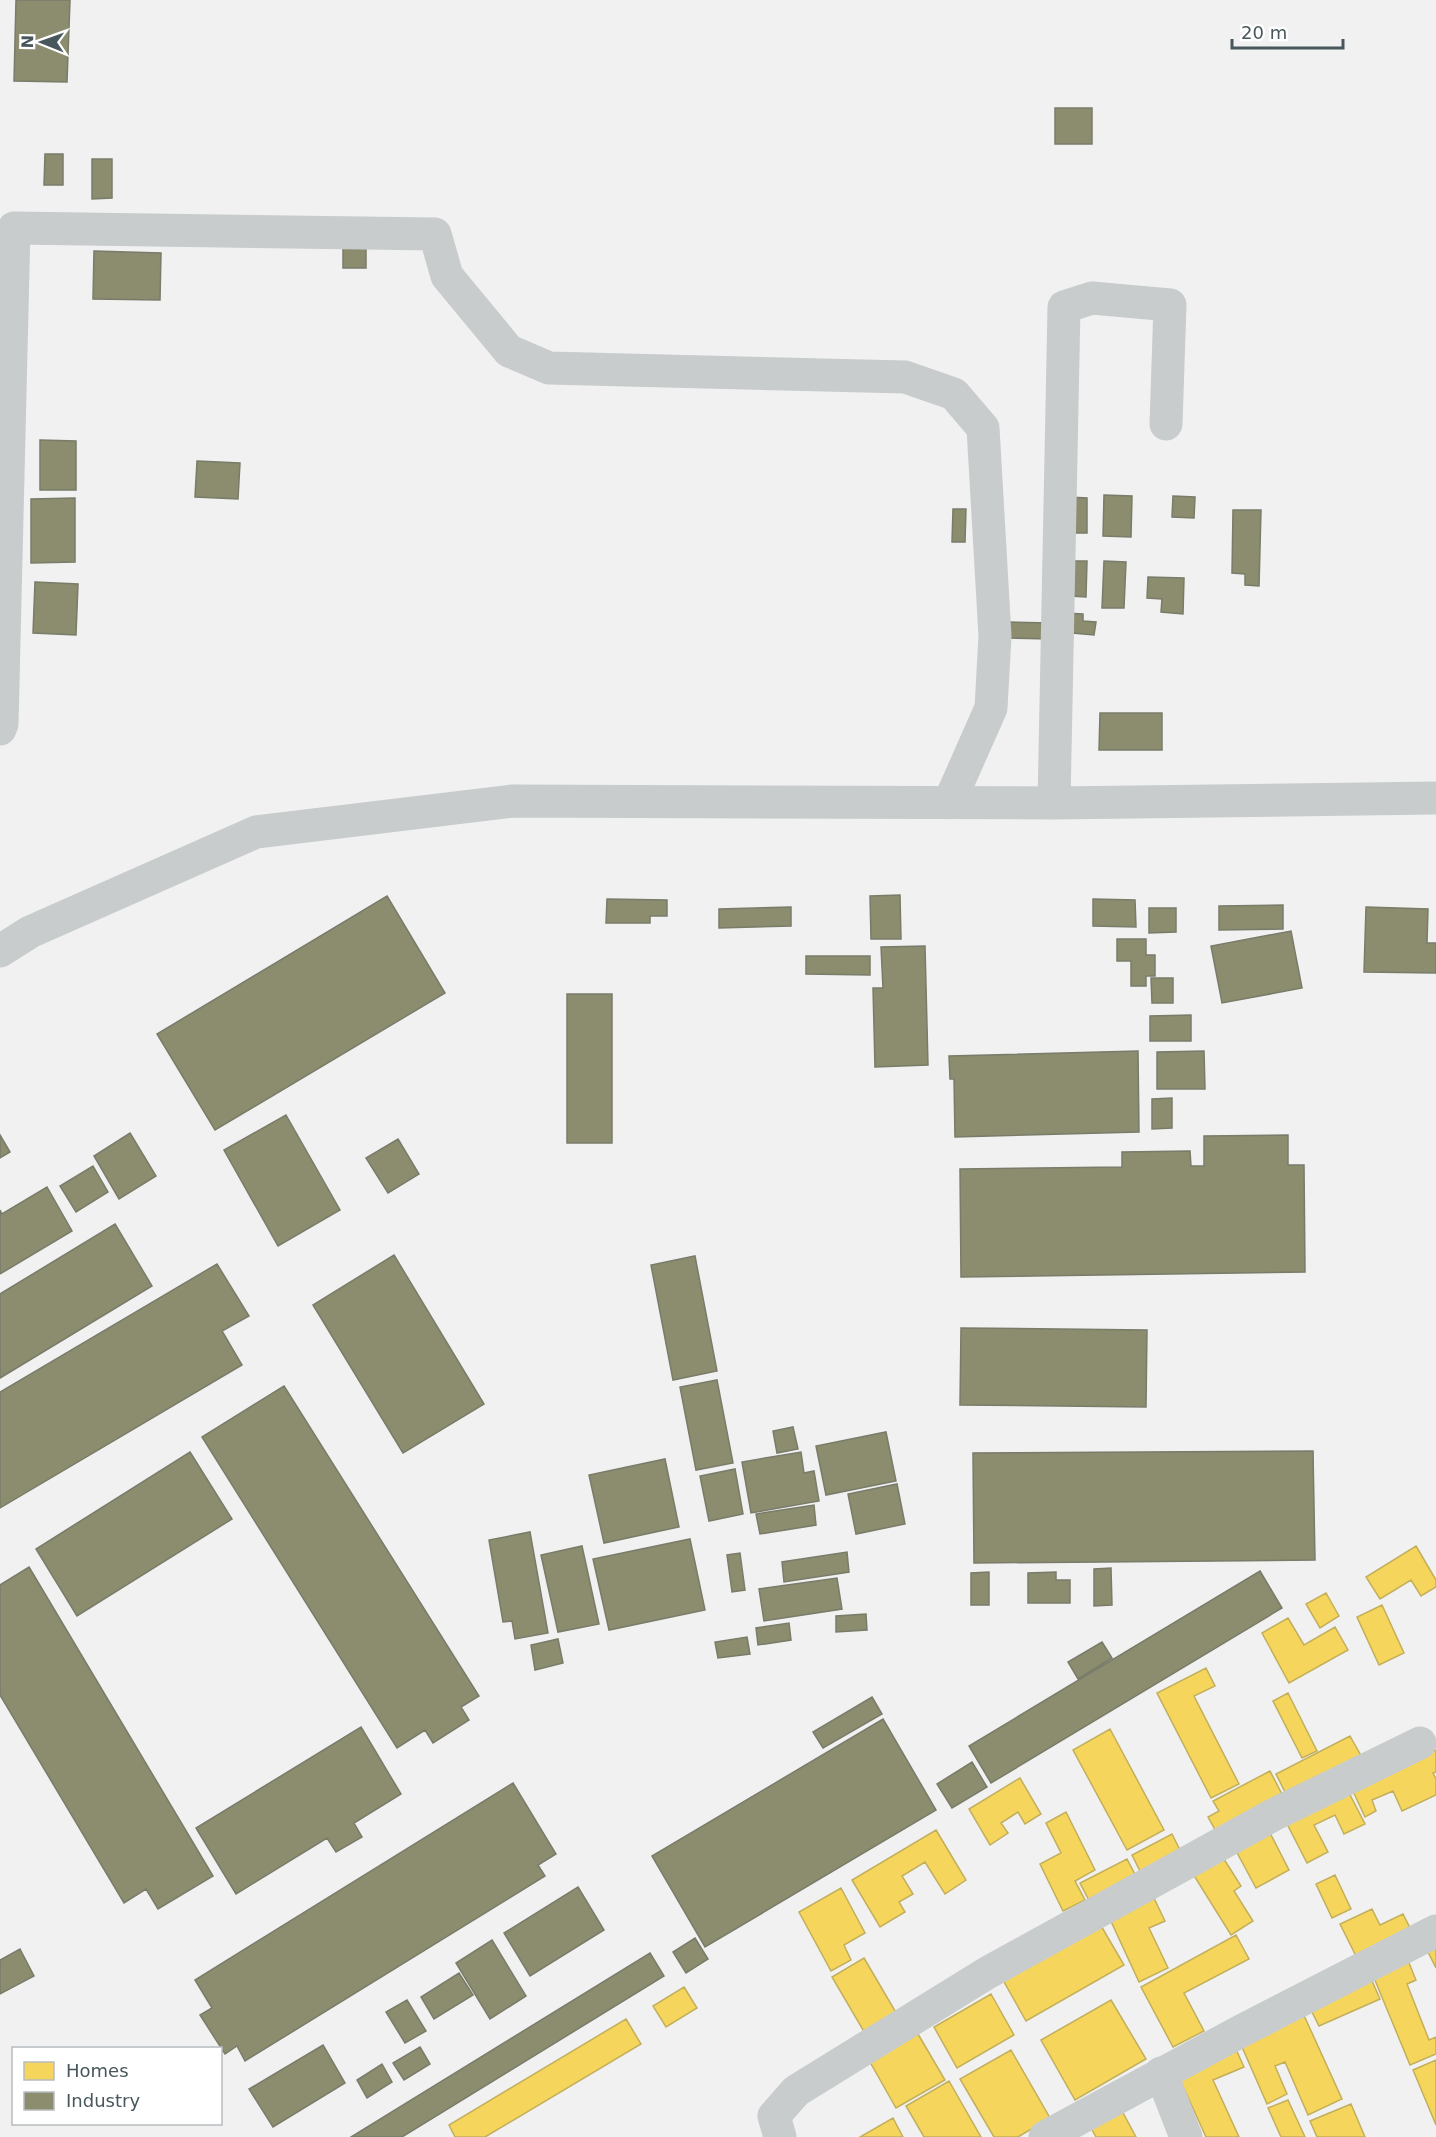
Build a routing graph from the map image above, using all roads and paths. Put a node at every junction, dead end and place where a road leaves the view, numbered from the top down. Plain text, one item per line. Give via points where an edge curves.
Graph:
1 (1166, 424) dead end
2 (0, 729) edge
3 (1436, 798) edge
4 (949, 803) junction
5 (1054, 803) junction
6 (0, 951) edge
7 (1420, 1743) dead end
8 (1436, 1931) edge
9 (1161, 2073) junction
10 (780, 2137) edge
11 (1045, 2137) edge
12 (1186, 2137) edge

1 - 5 street via 1170,305 1092,298 1064,307
2 - 4 street via 14,228 435,234 447,276 509,351 549,368 905,377 954,394 983,428 995,636 991,708
3 - 5 street
4 - 5 street
4 - 6 street via 513,801 256,832 30,933
7 - 10 street via 1273,1815 987,1973 796,2091 774,2116
8 - 9 street
9 - 11 street
9 - 12 street

